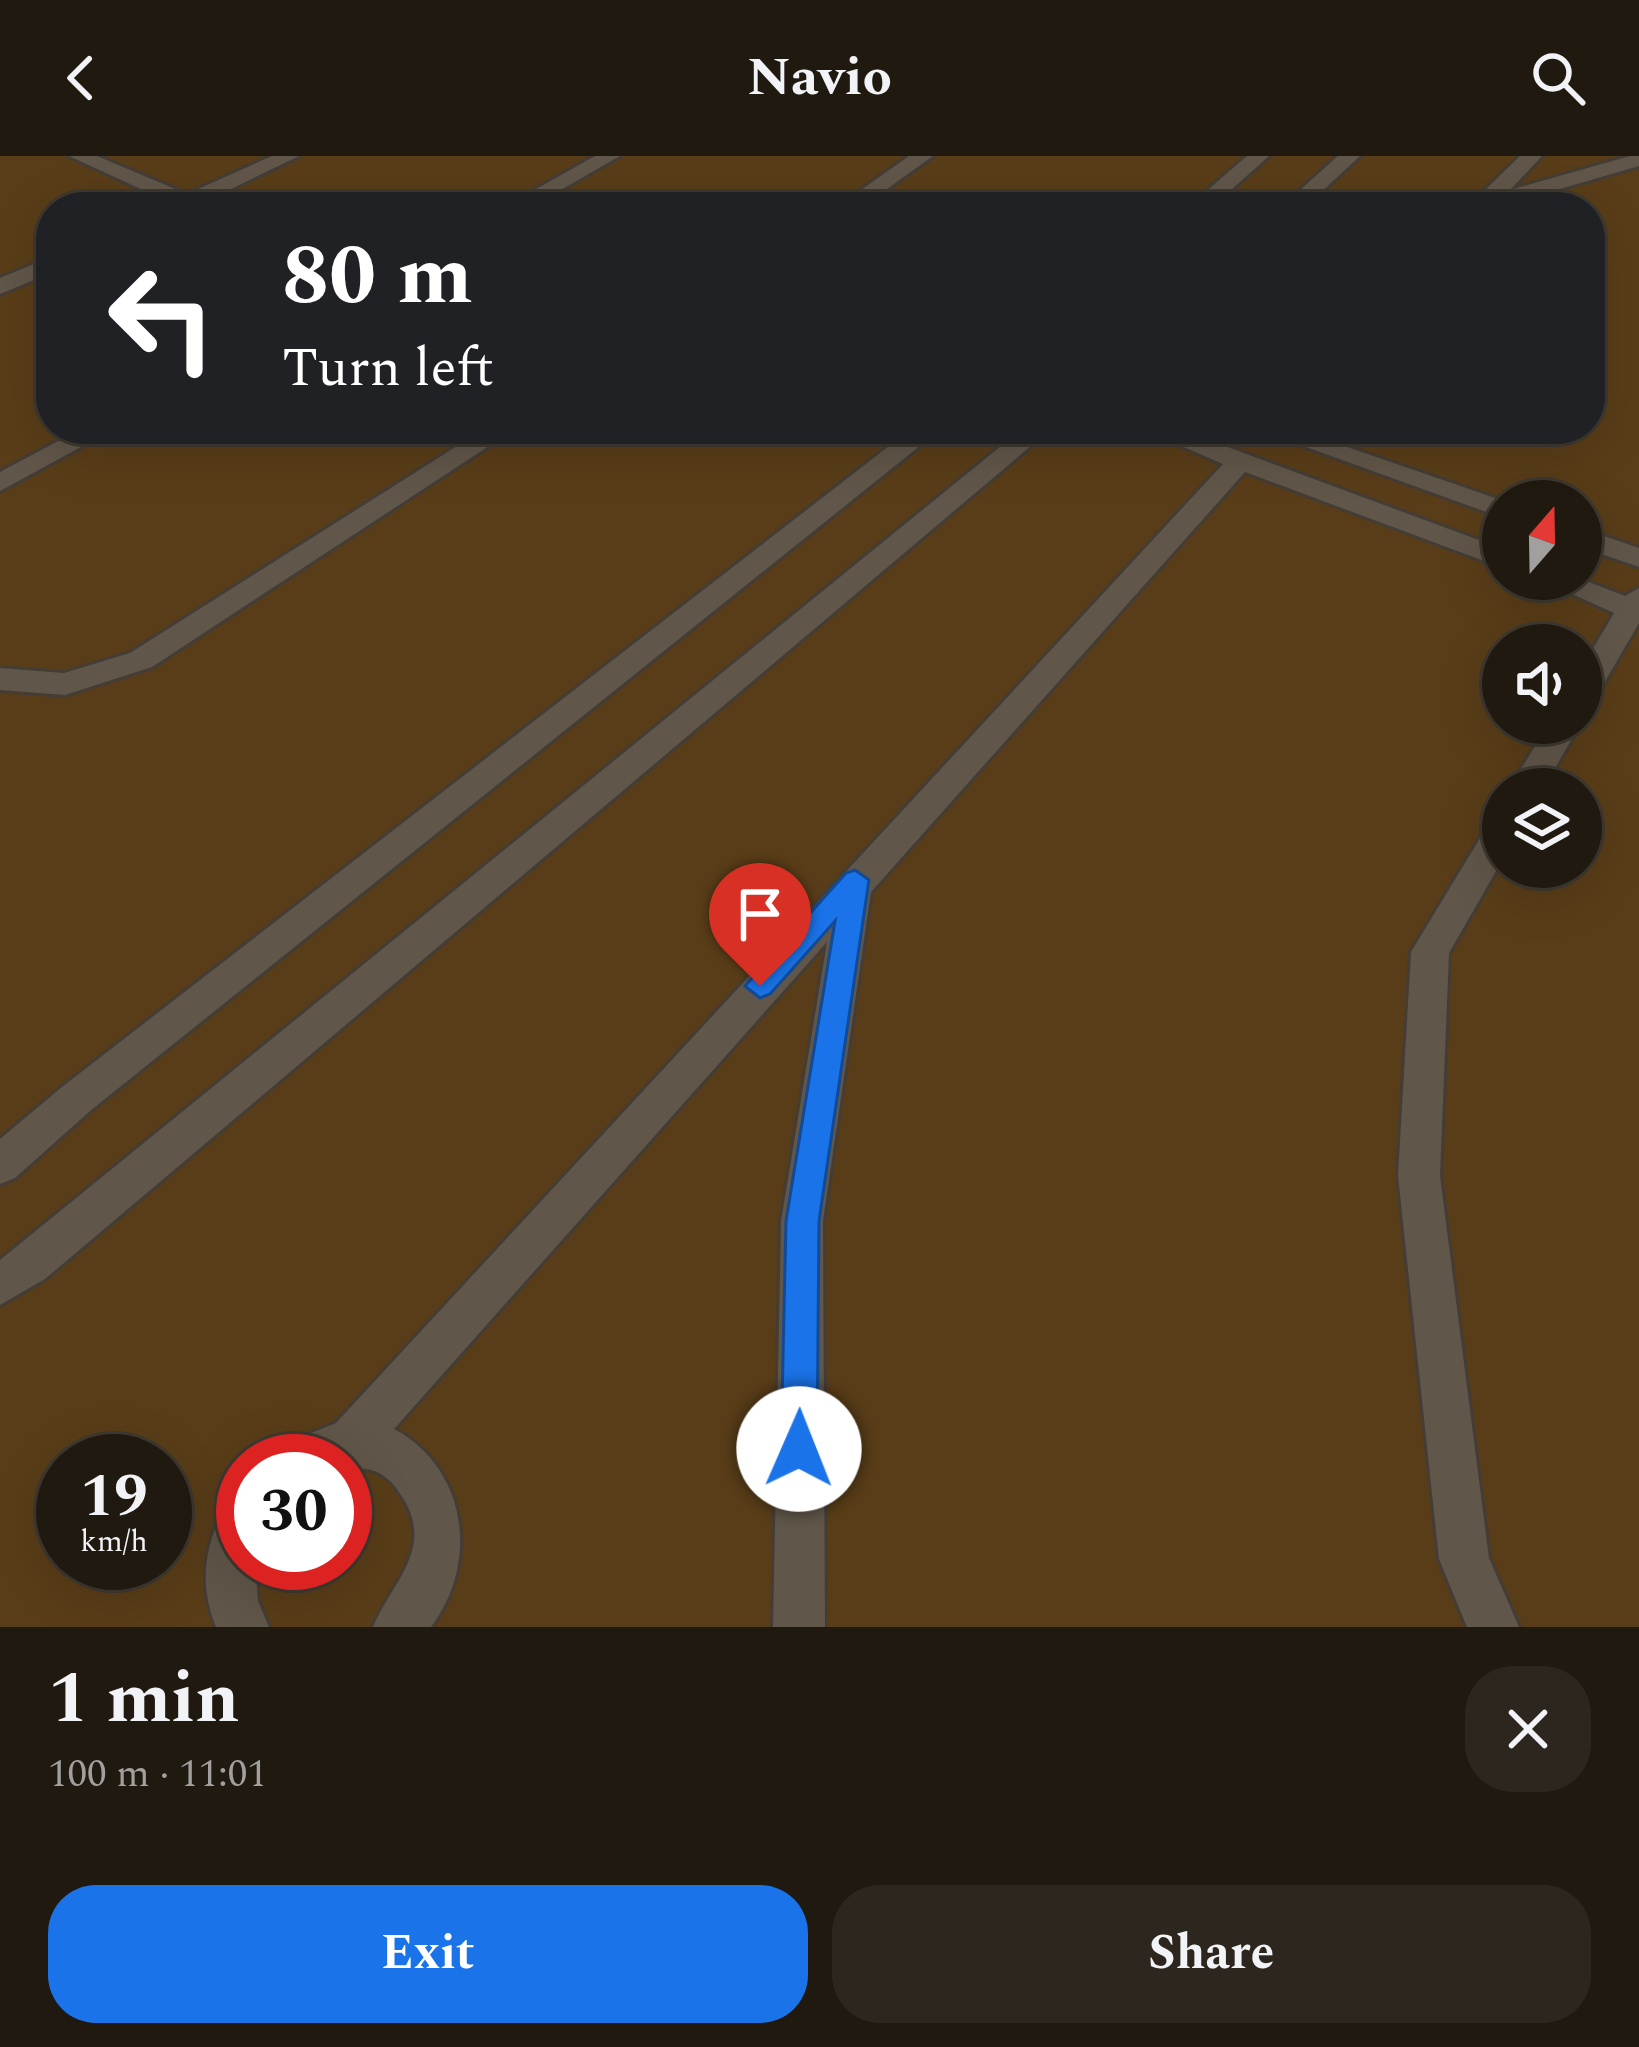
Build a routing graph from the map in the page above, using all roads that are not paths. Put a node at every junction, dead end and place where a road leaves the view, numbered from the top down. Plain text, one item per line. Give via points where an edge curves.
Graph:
1 (79, 156) edge
2 (289, 156) edge
3 (610, 156) edge
4 (923, 156) edge
5 (1259, 156) edge
6 (1350, 156) edge
7 (1532, 156) edge
8 (1639, 160) edge
9 (156, 192) edge
10 (209, 192) edge
11 (542, 192) edge
12 (870, 192) edge
13 (1217, 192) edge
14 (1309, 192) edge
15 (1497, 192) edge
16 (1530, 192) edge
17 (36, 271) edge
18 (0, 287) edge
19 (73, 444) edge
20 (479, 444) edge
21 (909, 444) edge
22 (1023, 444) edge
23 (1197, 444) edge
24 (1312, 444) edge
25 (1241, 460) junction
26 (0, 483) edge
27 (1482, 503) edge
28 (1602, 545) edge
29 (1482, 552) edge
30 (1639, 558) edge
31 (1602, 593) edge
32 (1636, 603) edge
33 (1602, 660) edge
34 (0, 679) edge
35 (1482, 864) edge
36 (855, 880) junction
37 (0, 1165) edge
38 (0, 1284) edge
39 (343, 1434) edge
40 (372, 1447) edge
41 (230, 1590) edge
42 (243, 1627) edge
43 (399, 1627) edge
44 (799, 1627) edge
45 (1492, 1627) edge

1 - 9 street
2 - 10 street
3 - 11 street
4 - 12 street
5 - 13 street
6 - 14 street
7 - 15 street
8 - 16 street
17 - 18 street
19 - 26 street
20 - 34 street via 142,660 65,684
21 - 37 street
22 - 38 street
23 - 25 street
24 - 27 street
25 - 29 street
25 - 36 street
28 - 30 street
31 - 32 street
32 - 33 street
35 - 45 street via 1430,952 1419,1176 1464,1559
36 - 39 street
36 - 44 street via 802,1221
40 - 43 street via 398,1455 423,1477 437,1507 440,1544 428,1587
41 - 42 street

